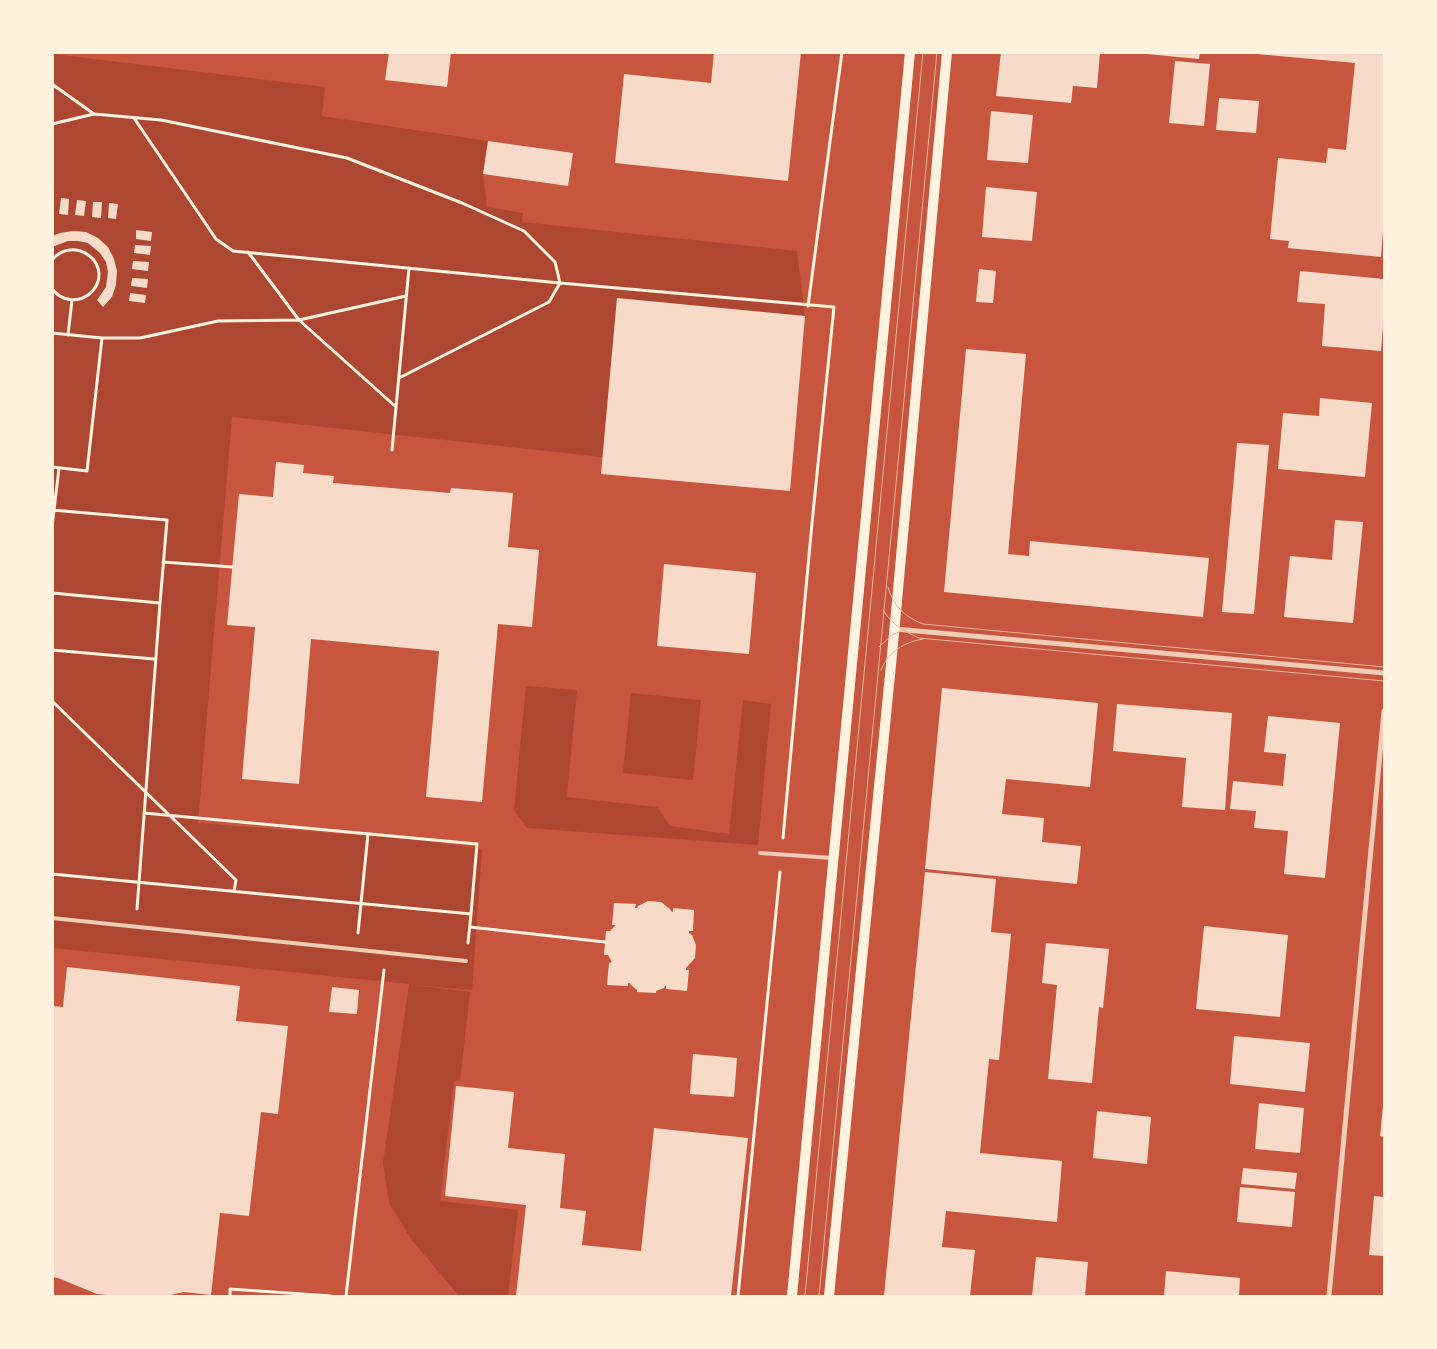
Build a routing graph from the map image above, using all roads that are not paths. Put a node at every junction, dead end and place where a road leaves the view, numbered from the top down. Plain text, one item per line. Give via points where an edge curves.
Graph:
1 (910, 52) edge
2 (947, 52) edge
3 (894, 629) junction
4 (1384, 674) edge
5 (1384, 711) edge
6 (760, 853) dead end
7 (832, 858) junction
8 (52, 918) edge
9 (466, 961) road end
10 (792, 1296) edge
11 (829, 1296) edge
12 (1329, 1296) edge

1 - 7 main road
2 - 3 main road
3 - 4 street
3 - 11 main road
5 - 12 street
6 - 7 lane
7 - 10 main road
8 - 9 lane

